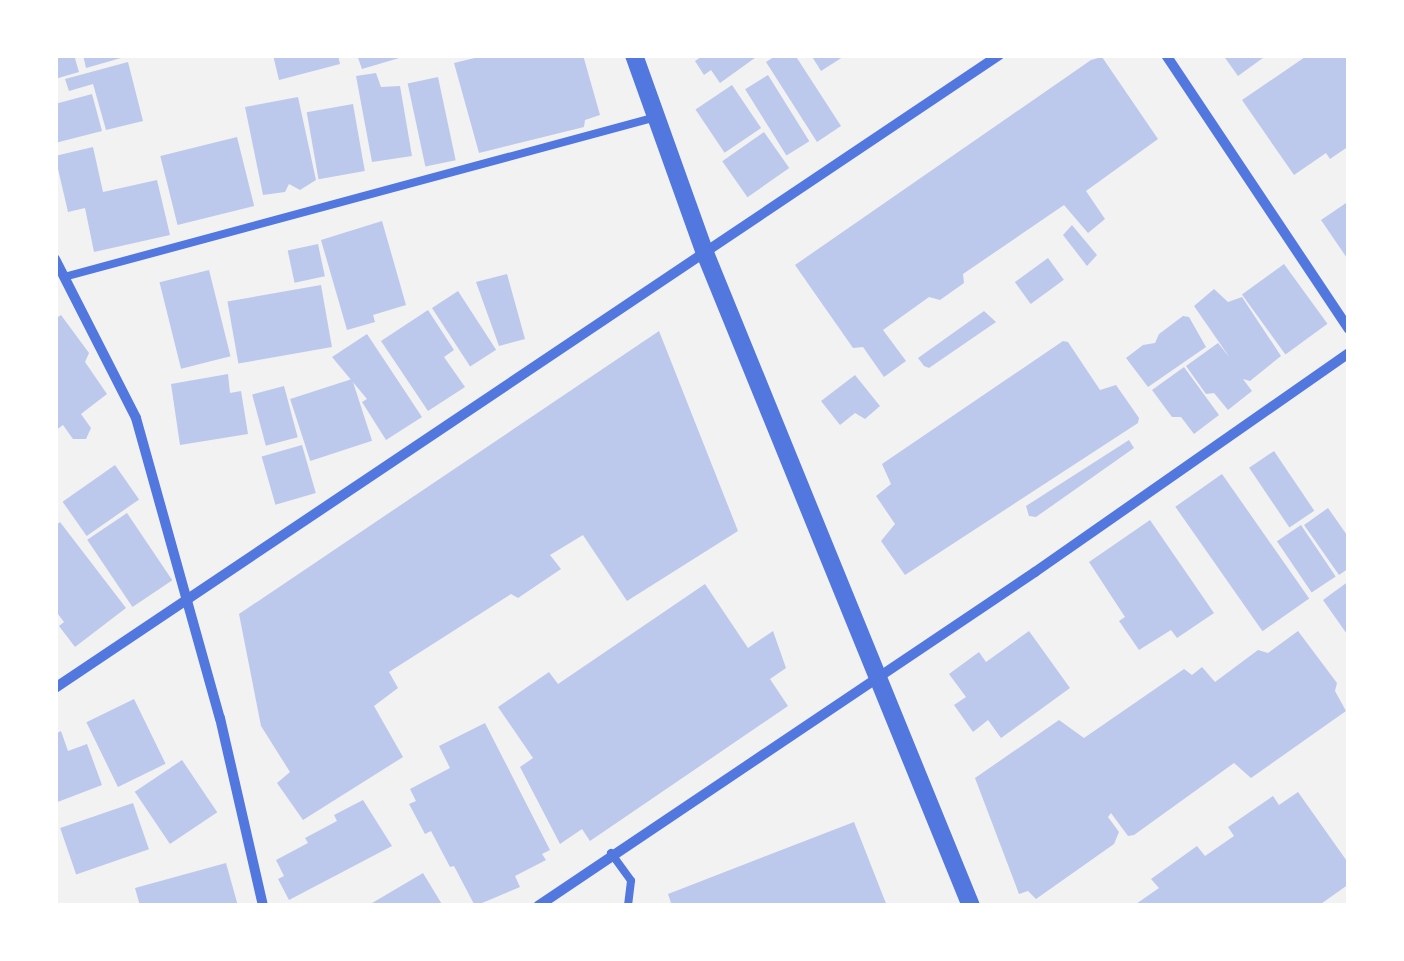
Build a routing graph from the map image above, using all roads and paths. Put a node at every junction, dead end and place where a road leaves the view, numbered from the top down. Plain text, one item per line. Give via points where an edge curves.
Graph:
1 (634, 55) edge
2 (999, 55) edge
3 (1166, 55) edge
4 (656, 116) junction
5 (705, 254) junction
6 (55, 259) edge
7 (64, 278) junction
8 (1349, 329) edge
9 (1349, 352) edge
10 (185, 599) junction
11 (879, 676) junction
12 (55, 688) edge
13 (611, 854) junction
14 (263, 906) edge
15 (538, 906) edge
16 (628, 906) edge
17 (970, 906) edge

1 - 4 street
2 - 5 street
3 - 8 street
4 - 5 street
4 - 7 lane
5 - 10 street
5 - 11 street
6 - 7 street
7 - 10 street via 136,418
9 - 11 street
10 - 12 street
10 - 14 street
11 - 13 street
11 - 17 street
13 - 15 street
13 - 16 lane via 632,881

